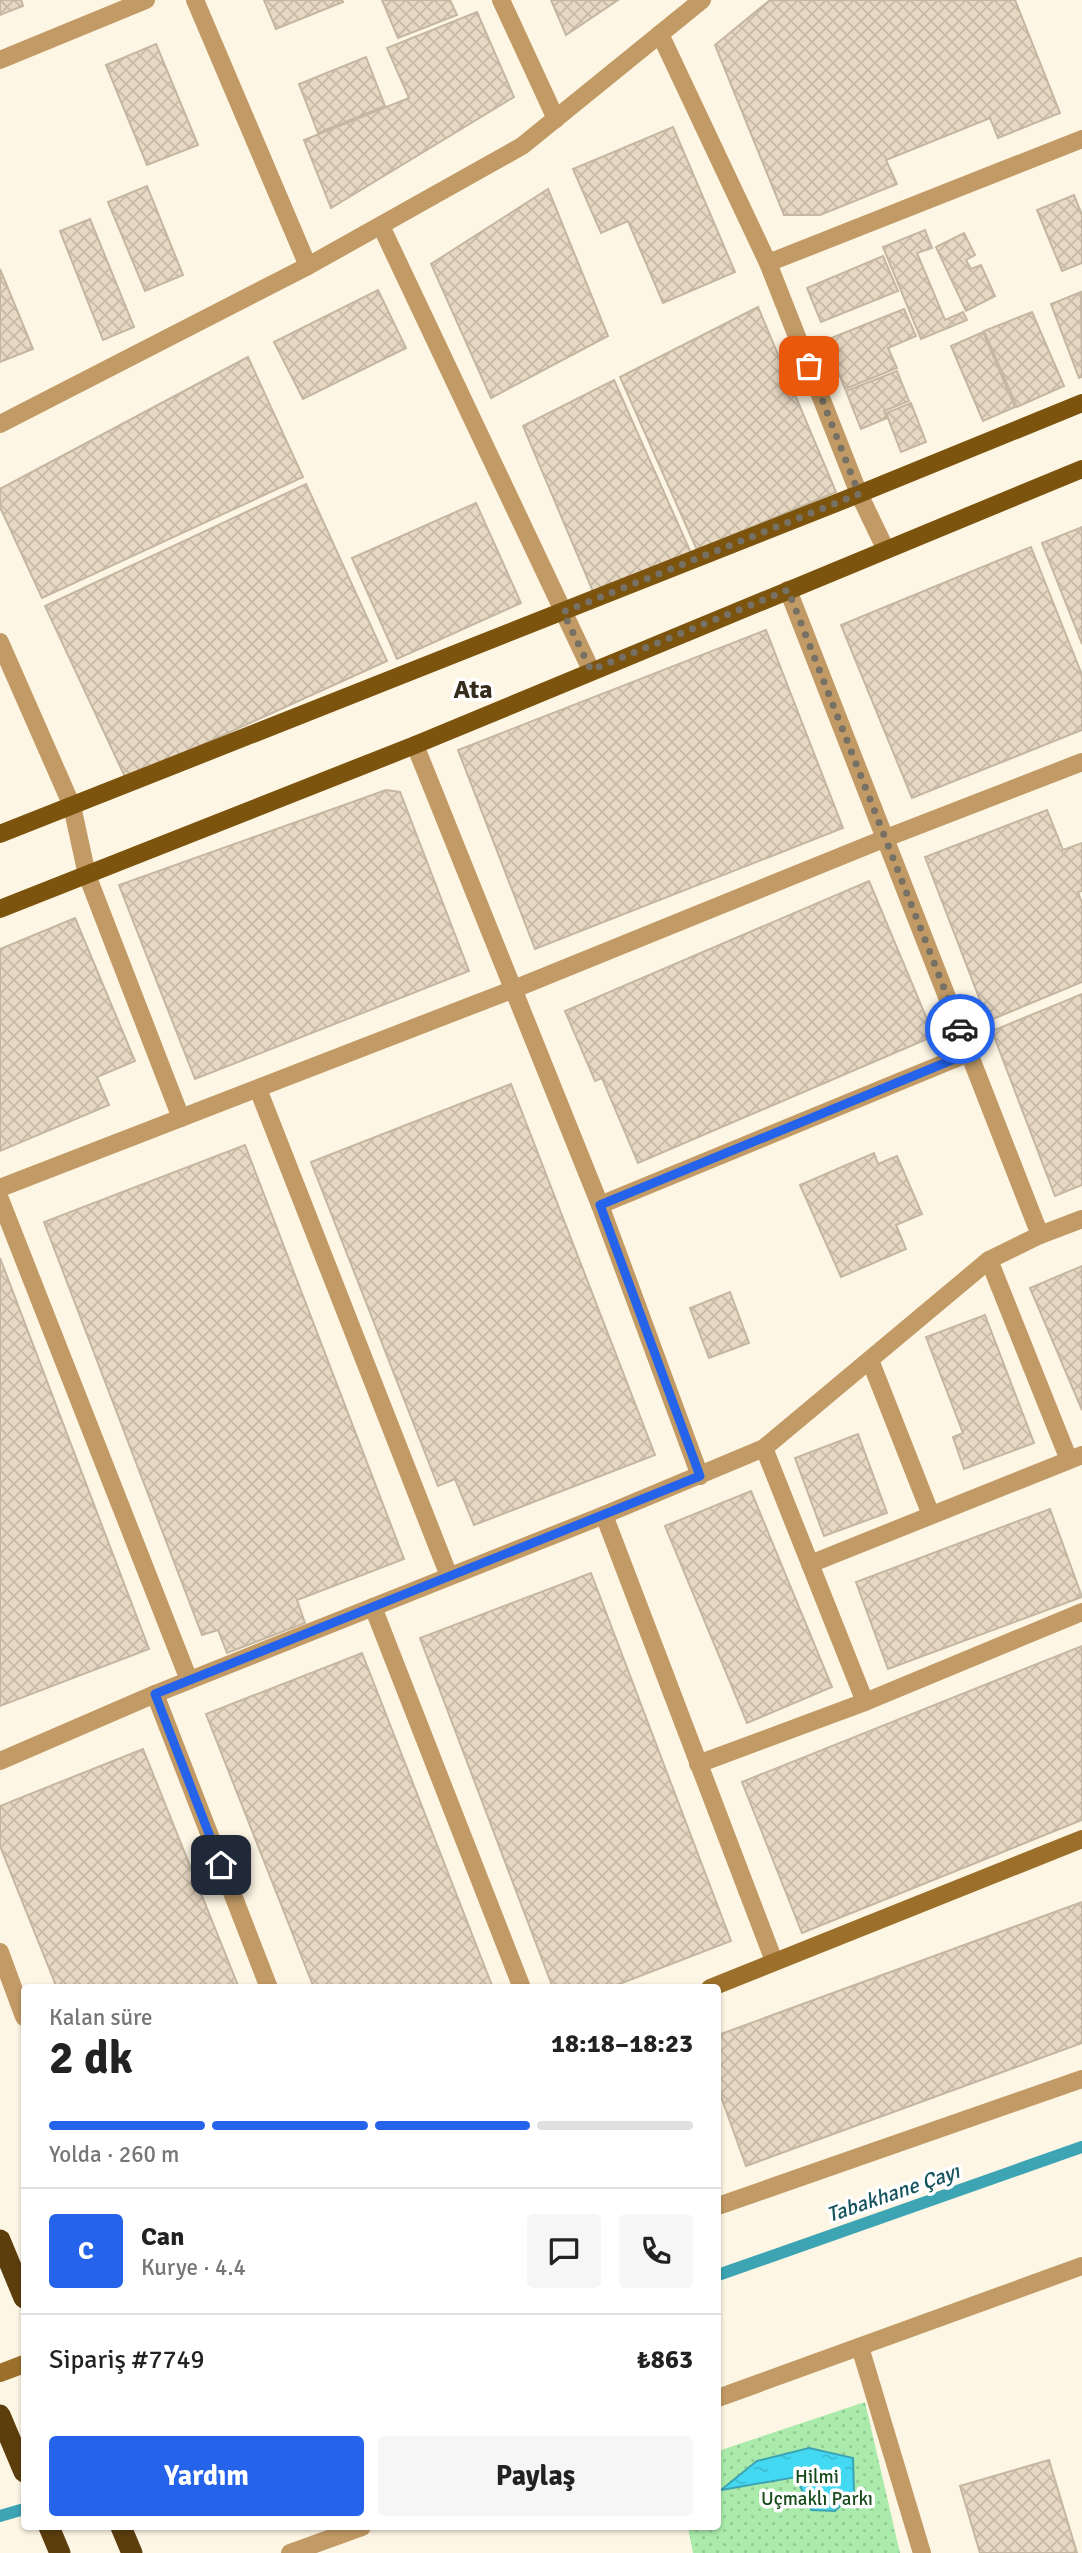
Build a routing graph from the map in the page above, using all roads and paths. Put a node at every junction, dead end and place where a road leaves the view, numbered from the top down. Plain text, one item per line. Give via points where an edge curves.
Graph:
1 (146, 0) edge
2 (195, 0) edge
3 (501, 0) edge
4 (702, 0) edge
5 (660, 34) junction
6 (0, 60) edge
7 (556, 119) junction
8 (1082, 139) edge
9 (381, 226) junction
10 (768, 263) junction
11 (308, 266) junction
12 (1082, 403) edge
13 (0, 424) edge
14 (1082, 469) edge
15 (859, 494) junction
16 (886, 550) junction
17 (788, 590) junction
18 (563, 612) junction
19 (0, 642) edge
20 (591, 670) junction
21 (415, 745) junction
22 (1082, 762) edge
23 (72, 806) junction
24 (0, 834) edge
25 (886, 838) junction
26 (87, 875) junction
27 (0, 909) edge
28 (514, 989) junction
29 (969, 1053) junction
30 (258, 1089) junction
31 (181, 1118) junction
32 (0, 1188) edge
33 (0, 1199) edge
34 (600, 1205) junction
35 (1082, 1219) edge
36 (1040, 1235) junction
37 (989, 1260) junction
38 (870, 1360) junction
39 (764, 1448) junction
40 (1075, 1457) edge
41 (700, 1476) junction
42 (604, 1515) junction
43 (931, 1515) junction
44 (810, 1564) junction
45 (449, 1576) junction
46 (373, 1607) junction
47 (1082, 1612) edge
48 (188, 1680) junction
49 (155, 1694) junction
50 (865, 1702) junction
51 (0, 1761) edge
52 (698, 1764) junction
53 (1082, 1839) edge
54 (0, 1952) edge
55 (774, 1961) junction
56 (267, 1984) edge
57 (520, 1984) edge
58 (719, 1984) edge
59 (21, 2009) edge
60 (1082, 2079) edge
61 (721, 2205) edge
62 (0, 2240) edge
63 (1082, 2266) edge
64 (21, 2291) edge
65 (860, 2347) junction
66 (21, 2365) edge
67 (0, 2373) edge
68 (721, 2397) edge
69 (0, 2416) edge
70 (21, 2465) edge
71 (49, 2530) edge
72 (122, 2530) edge
73 (354, 2530) edge
74 (60, 2553) edge
75 (132, 2553) edge
76 (290, 2553) edge
77 (922, 2553) edge

1 - 6 street
2 - 11 street
3 - 7 street
4 - 5 street
5 - 7 street
5 - 10 street
7 - 9 street via 522,146
8 - 10 street
9 - 11 street
9 - 18 street
10 - 15 street
11 - 13 street
12 - 15 main road
14 - 16 main road
15 - 16 street
15 - 18 main road
16 - 17 main road
17 - 20 main road
17 - 25 street
18 - 20 street
18 - 23 main road
19 - 23 street
20 - 21 main road
21 - 26 main road
21 - 28 street
22 - 25 street
23 - 24 main road
23 - 26 street
25 - 28 street
25 - 29 street
26 - 27 main road
26 - 31 street
28 - 30 street
28 - 34 street
29 - 34 street
29 - 36 street
30 - 31 street
30 - 45 street
31 - 32 street
33 - 48 street
34 - 41 street
35 - 36 street
36 - 37 street
37 - 38 street
37 - 40 street
38 - 39 street
38 - 43 street
39 - 41 street
39 - 44 street
40 - 43 street
41 - 42 street
42 - 45 street
42 - 52 street
43 - 44 street
44 - 50 street
45 - 46 street
46 - 48 street
46 - 57 street
47 - 50 street
48 - 49 street
49 - 51 street
49 - 56 street
50 - 52 street
52 - 55 street
53 - 55 street
54 - 59 street
55 - 58 street
60 - 61 street
62 - 64 highway
63 - 65 street
65 - 68 street
65 - 77 street
66 - 67 street
69 - 70 highway
71 - 74 highway
72 - 75 highway
73 - 76 street

